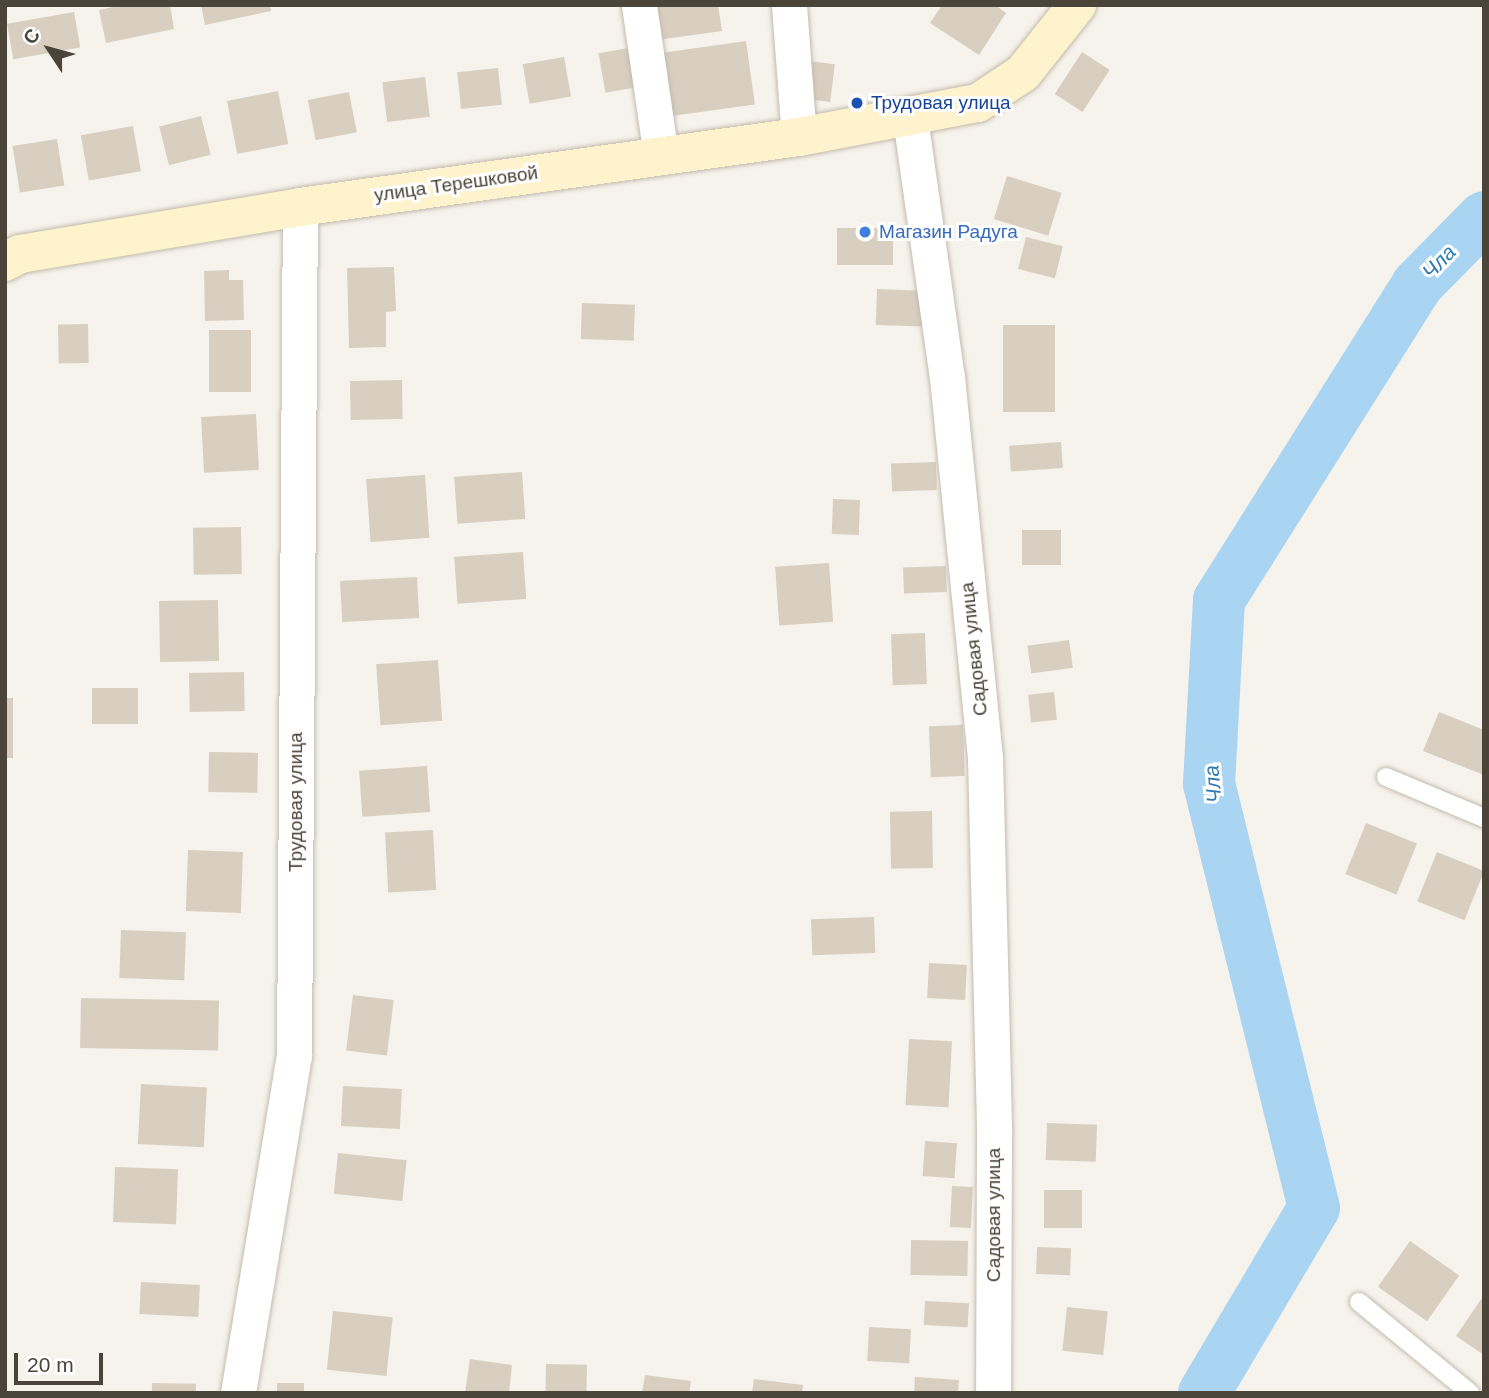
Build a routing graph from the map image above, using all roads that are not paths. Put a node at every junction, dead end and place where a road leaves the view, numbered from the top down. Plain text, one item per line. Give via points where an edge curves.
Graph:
1 (639, 5) edge
2 (789, 5) edge
3 (1077, 5) edge
4 (910, 118) junction
5 (799, 137) junction
6 (661, 156) junction
7 (300, 207) junction
8 (5, 262) edge
9 (1385, 777) dead end
10 (1484, 818) edge
11 (1359, 1302) dead end
12 (238, 1393) edge
13 (993, 1393) edge
14 (1470, 1393) edge

1 - 6 street
2 - 5 street
3 - 4 street via 1023,73 978,103
4 - 5 street, улица Терешковой
4 - 13 street, Садовая улица via 947,377 985,757 994,1135
5 - 6 street, улица Терешковой
6 - 7 street, улица Терешковой
7 - 8 street, улица Терешковой via 19,254
7 - 12 street, Трудовая улица via 294,1056
9 - 10 lane
11 - 14 lane

